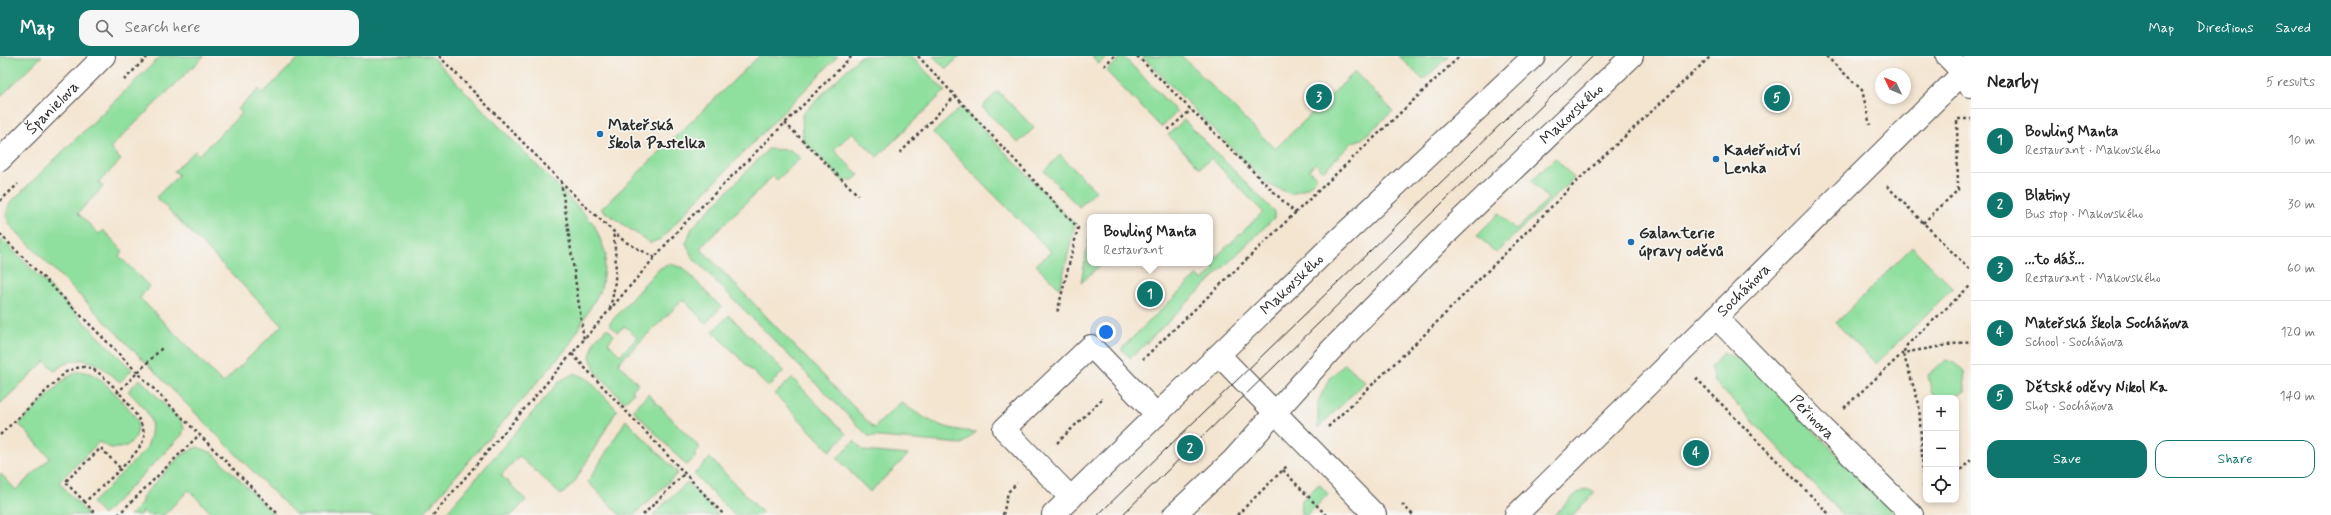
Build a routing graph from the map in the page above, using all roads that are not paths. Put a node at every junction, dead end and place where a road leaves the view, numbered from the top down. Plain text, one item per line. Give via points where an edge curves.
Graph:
1 (104, 56) edge
2 (1632, 56) edge
3 (1947, 56) edge
4 (1522, 60) edge
5 (1968, 75) edge
6 (0, 160) edge
7 (1716, 317) junction
8 (1219, 355) junction
9 (1276, 413) junction
10 (1157, 415) junction
11 (1071, 498) junction
12 (1053, 515) edge
13 (1174, 515) edge
14 (1375, 515) edge
15 (1516, 515) edge
16 (1912, 515) edge

1 - 6 street, Španielova
2 - 9 street, Makovského via 1450,230 1337,344
3 - 5 street
4 - 8 street, Makovského
5 - 7 street, Socháňova
7 - 15 street, Socháňova
7 - 16 street, Peřinova via 1823,428
8 - 9 street
8 - 10 street, Makovského
9 - 13 street, Makovského via 1233,460
9 - 14 street
10 - 11 street, Makovského
10 - 11 street via 1091,346 1004,429
11 - 12 street, Makovského

